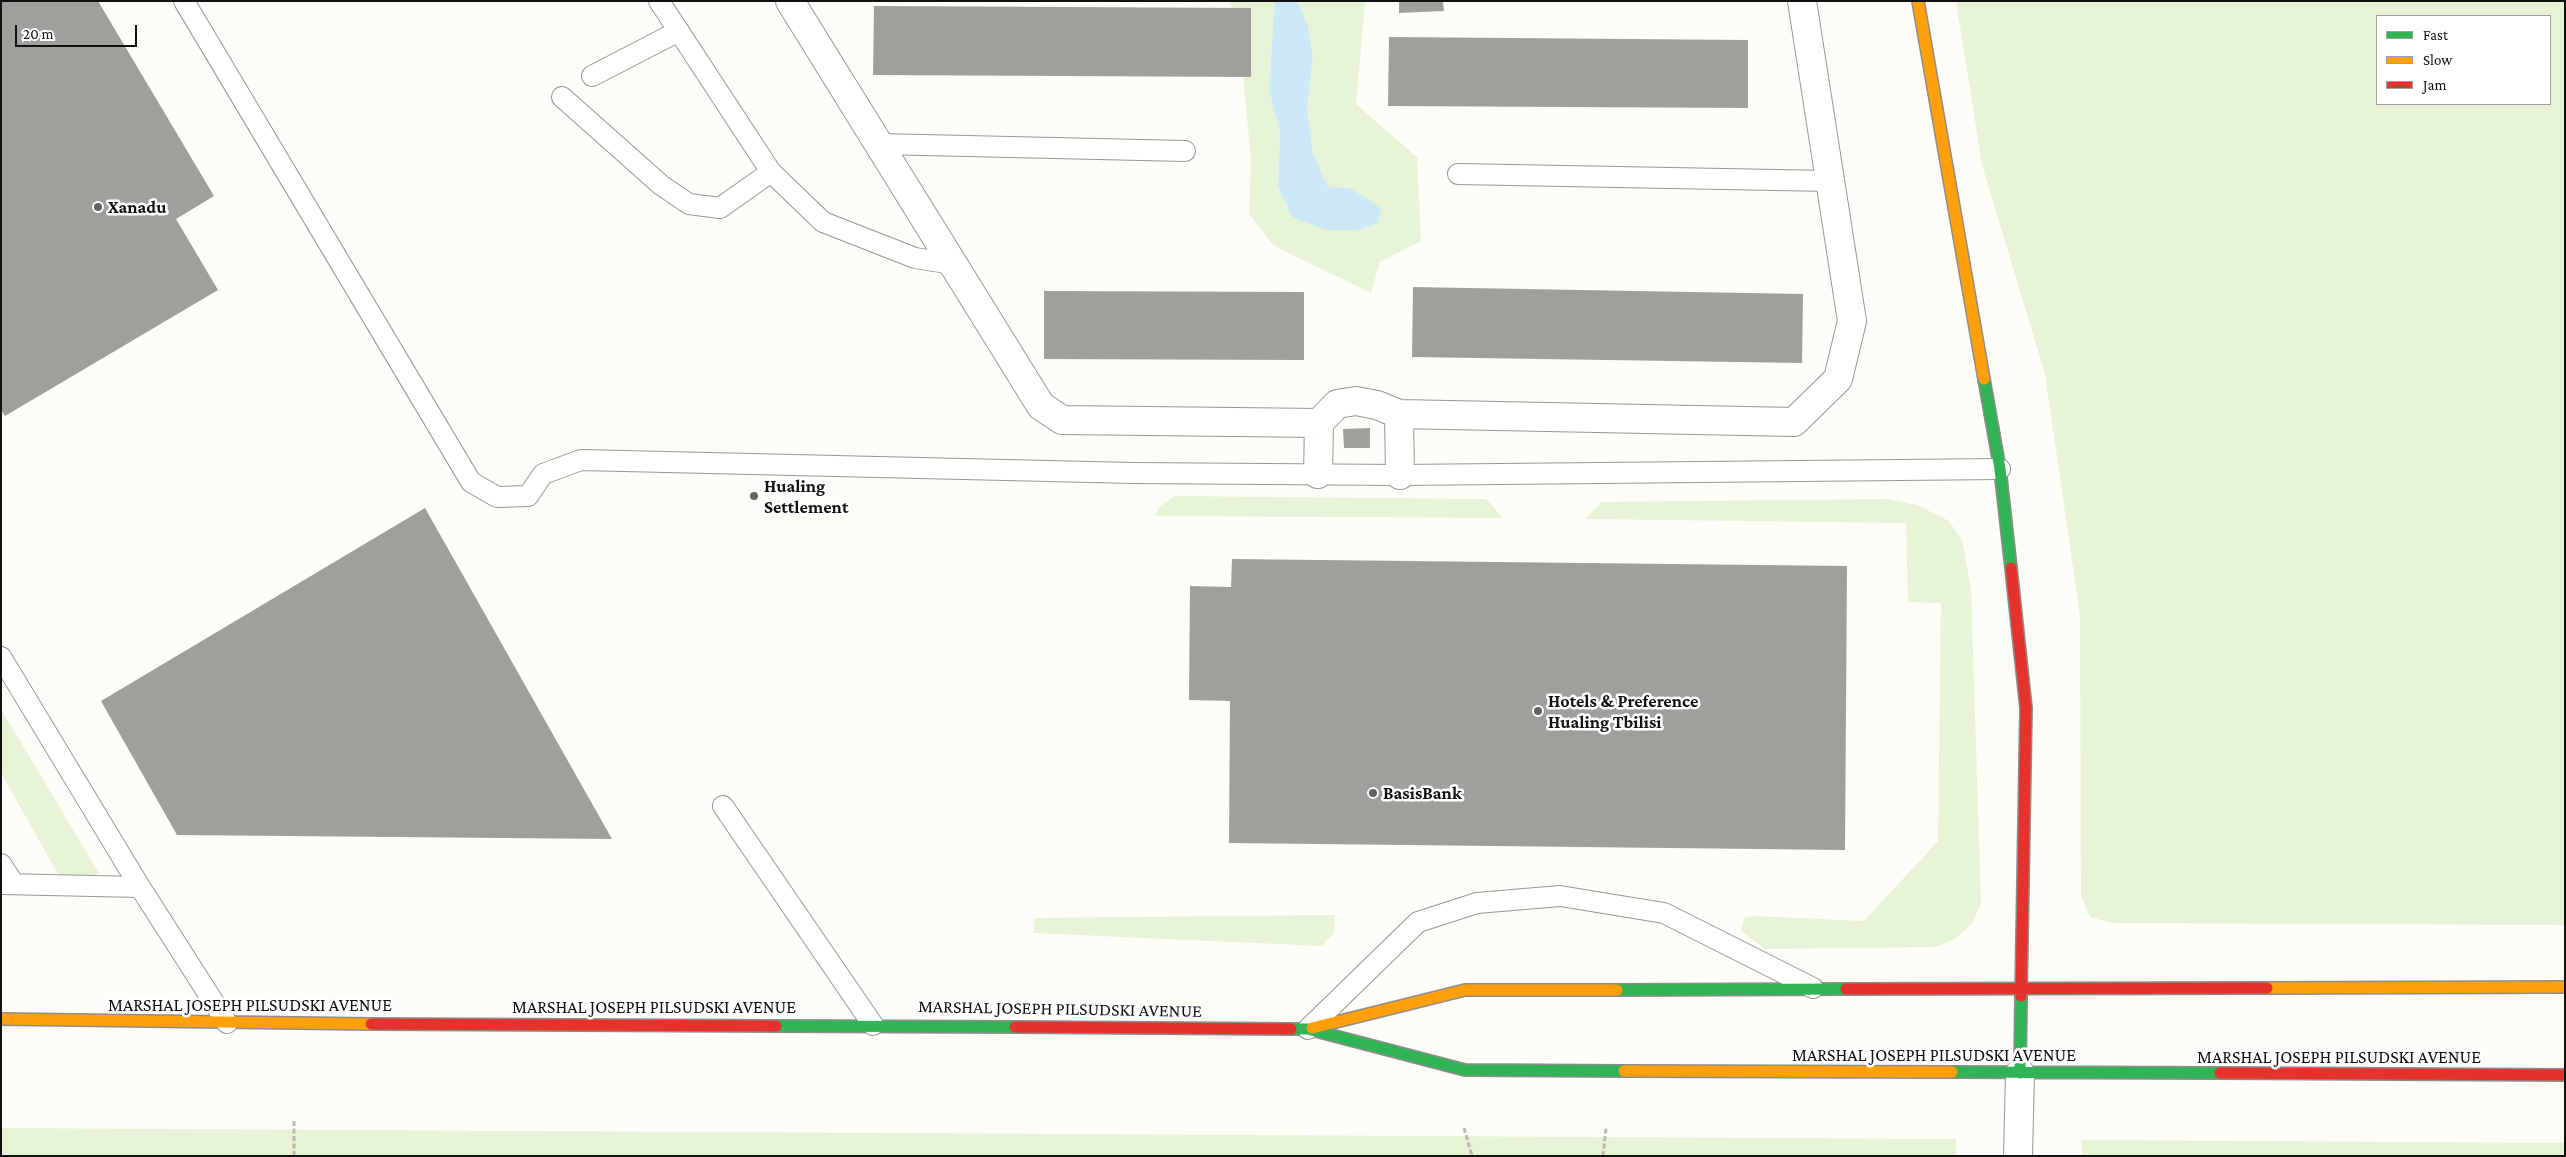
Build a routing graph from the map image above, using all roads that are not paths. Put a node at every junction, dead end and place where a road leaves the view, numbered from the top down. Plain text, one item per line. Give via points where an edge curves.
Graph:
1 (184, 1) edge
2 (659, 1) edge
3 (790, 1) edge
4 (1802, 1) edge
5 (1918, 1) edge
6 (679, 32) junction
7 (592, 76) dead end
8 (562, 97) dead end
9 (878, 144) junction
10 (1185, 151) dead end
11 (771, 172) junction
12 (1458, 174) dead end
13 (1830, 181) junction
14 (953, 264) junction
15 (1399, 414) junction
16 (1319, 423) junction
17 (2000, 469) junction
18 (1318, 474) junction
19 (1400, 475) junction
20 (1, 657) edge
21 (723, 806) dead end
22 (1, 864) edge
23 (8, 884) edge
24 (140, 887) junction
25 (2020, 988) junction
26 (2565, 988) edge
27 (1814, 989) junction
28 (1, 1019) edge
29 (227, 1023) junction
30 (873, 1025) junction
31 (1308, 1029) junction
32 (2020, 1073) junction
33 (2565, 1075) edge
34 (2018, 1156) edge

1 - 18 lane via 471,482 497,497 528,496 543,474 581,460 1133,473
2 - 6 lane
3 - 9 street
4 - 13 street
5 - 17 main road
6 - 7 lane
6 - 11 lane
8 - 11 lane via 661,185 689,204 720,208
9 - 10 lane
9 - 14 street
11 - 14 lane via 823,222 915,258
12 - 13 lane
13 - 15 street via 1852,321 1838,379 1794,422
14 - 16 street via 1041,406 1062,420
15 - 16 street via 1378,405 1356,401 1337,404
15 - 19 street
16 - 18 street
17 - 19 lane
17 - 25 main road via 2026,708
18 - 19 lane
20 - 24 lane
21 - 30 lane
22 - 23 lane
23 - 24 lane
24 - 29 lane
25 - 26 main road, MARSHAL JOSEPH PILSUDSKI AVENUE
25 - 27 main road, MARSHAL JOSEPH PILSUDSKI AVENUE
25 - 32 main road
27 - 31 main road, MARSHAL JOSEPH PILSUDSKI AVENUE via 1465,990
27 - 31 lane via 1664,912 1560,896 1477,903 1418,922
28 - 29 main road, MARSHAL JOSEPH PILSUDSKI AVENUE
29 - 30 main road, MARSHAL JOSEPH PILSUDSKI AVENUE
30 - 31 main road, MARSHAL JOSEPH PILSUDSKI AVENUE
31 - 32 main road, MARSHAL JOSEPH PILSUDSKI AVENUE via 1465,1070
32 - 33 main road, MARSHAL JOSEPH PILSUDSKI AVENUE
32 - 34 street

